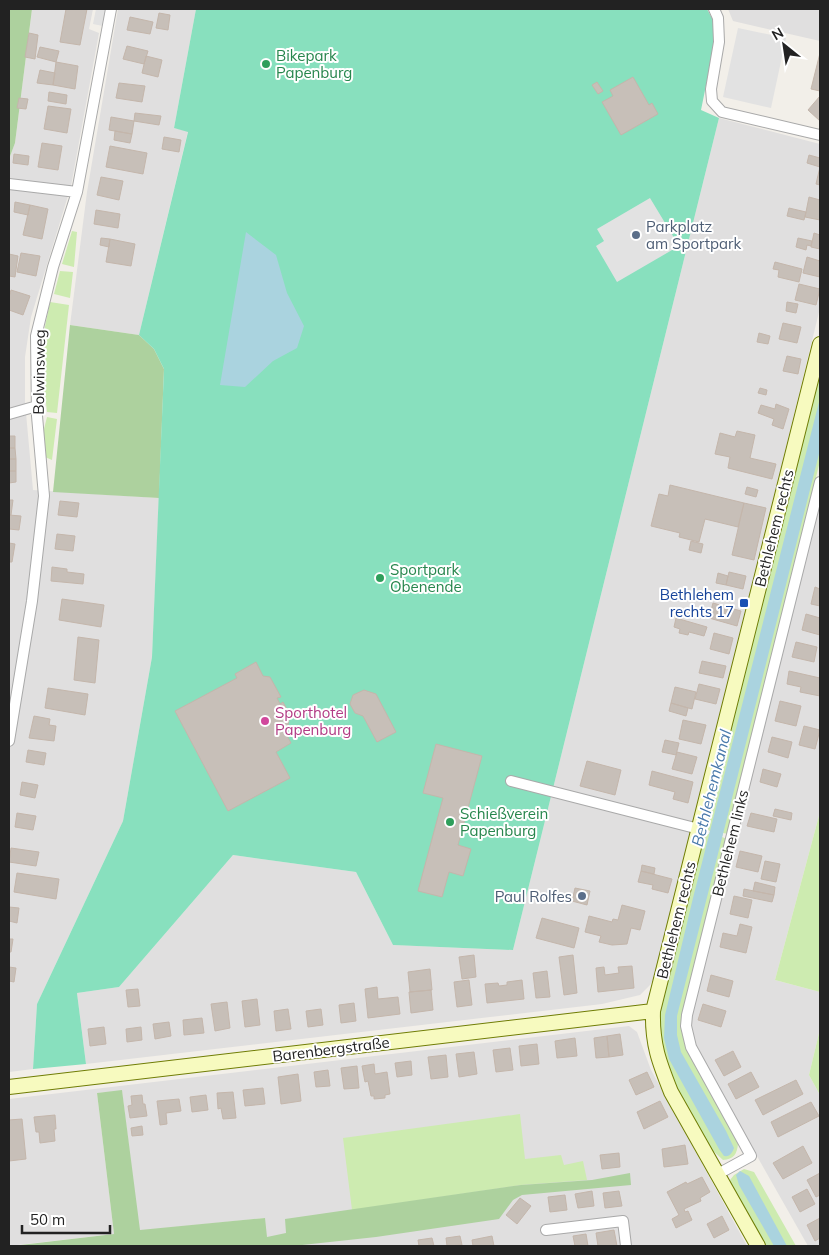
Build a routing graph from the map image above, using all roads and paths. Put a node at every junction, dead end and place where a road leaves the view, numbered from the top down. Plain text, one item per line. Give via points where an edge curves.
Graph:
1 (111, 9) edge
2 (714, 9) edge
3 (820, 135) edge
4 (9, 184) edge
5 (77, 192) junction
6 (820, 344) edge
7 (37, 406) junction
8 (9, 414) edge
9 (820, 482) edge
10 (9, 741) edge
11 (511, 781) dead end
12 (699, 829) junction
13 (653, 1011) junction
14 (9, 1087) edge
15 (718, 1174) junction
16 (546, 1230) dead end
17 (626, 1246) edge
18 (758, 1246) edge

1 - 5 street, Bolwinsweg
2 - 3 street via 718,18 719,42 712,101 722,112
4 - 5 street
5 - 7 street, Bolwinsweg via 53,267 36,336
6 - 12 street, Bethlehem rechts
7 - 8 street
7 - 10 street, Bolwinsweg via 44,496 32,601
9 - 15 street, Bethlehem links via 687,1015 690,1047 751,1156
11 - 12 street
12 - 13 street, Bethlehem rechts
13 - 14 street, Barenbergstraße
13 - 15 street, Bethlehem rechts via 654,1046 660,1065 671,1092
15 - 18 street, Bethlehem rechts
16 - 17 street via 623,1221

